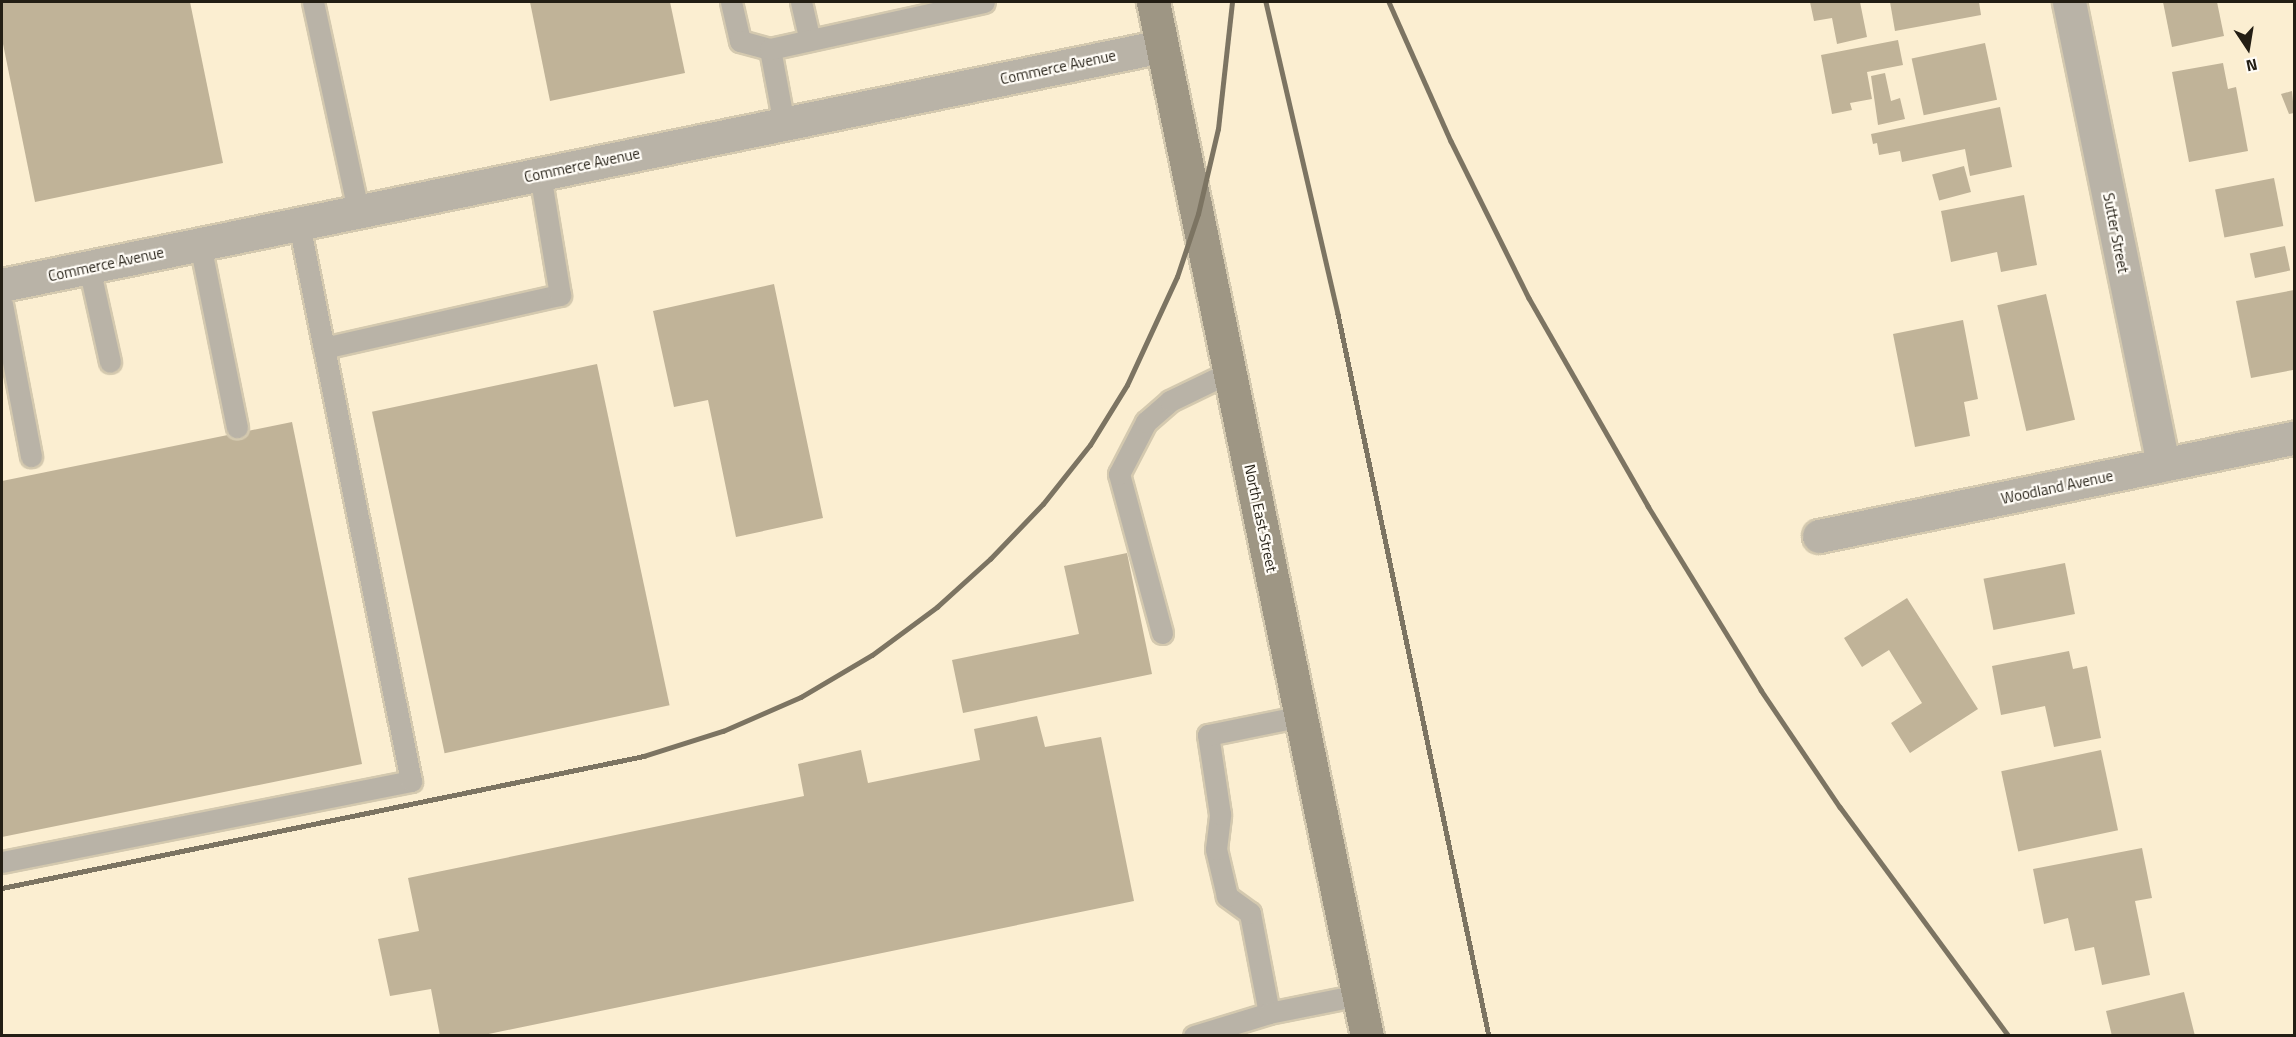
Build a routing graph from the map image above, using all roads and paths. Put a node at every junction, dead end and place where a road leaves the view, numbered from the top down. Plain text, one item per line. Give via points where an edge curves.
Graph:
1 (313, 2) edge
2 (731, 2) edge
3 (801, 2) edge
4 (984, 2) edge
5 (1153, 2) edge
6 (2070, 2) edge
7 (810, 40) junction
8 (1162, 46) junction
9 (770, 49) junction
10 (784, 124) junction
11 (540, 174) junction
12 (358, 211) junction
13 (299, 224) junction
14 (200, 244) junction
15 (89, 267) junction
16 (2, 285) edge
17 (2, 304) edge
18 (324, 348) junction
19 (110, 362) dead end
20 (1232, 371) junction
21 (237, 427) dead end
22 (2295, 438) edge
23 (31, 456) dead end
24 (2163, 465) junction
25 (1819, 536) dead end
26 (1162, 633) dead end
27 (1302, 716) junction
28 (2, 862) edge
29 (1359, 995) junction
30 (1269, 1013) junction
31 (1243, 1028) edge
32 (1194, 1035) edge
33 (1367, 1035) edge

1 - 12 lane
2 - 9 lane via 740,41
3 - 7 lane
4 - 7 lane
5 - 8 main road, North East Street
6 - 24 street, Sutter Street
7 - 9 lane
8 - 10 street, Commerce Avenue
8 - 20 main road, North East Street
9 - 10 lane
10 - 11 street, Commerce Avenue
11 - 12 street, Commerce Avenue
11 - 18 lane via 560,295
12 - 13 street, Commerce Avenue
13 - 14 street, Commerce Avenue
13 - 18 lane
14 - 15 street, Commerce Avenue
14 - 21 lane
15 - 16 street, Commerce Avenue
15 - 19 lane
17 - 23 lane
18 - 28 lane via 411,781
20 - 26 lane via 1170,401 1146,422 1119,474
20 - 27 main road, North East Street
22 - 24 street, Woodland Avenue
24 - 25 street, Woodland Avenue
27 - 29 main road, North East Street
27 - 30 lane via 1208,735 1220,814 1216,849 1227,896 1250,913
29 - 30 lane
29 - 33 main road, North East Street
30 - 31 lane
31 - 32 lane

